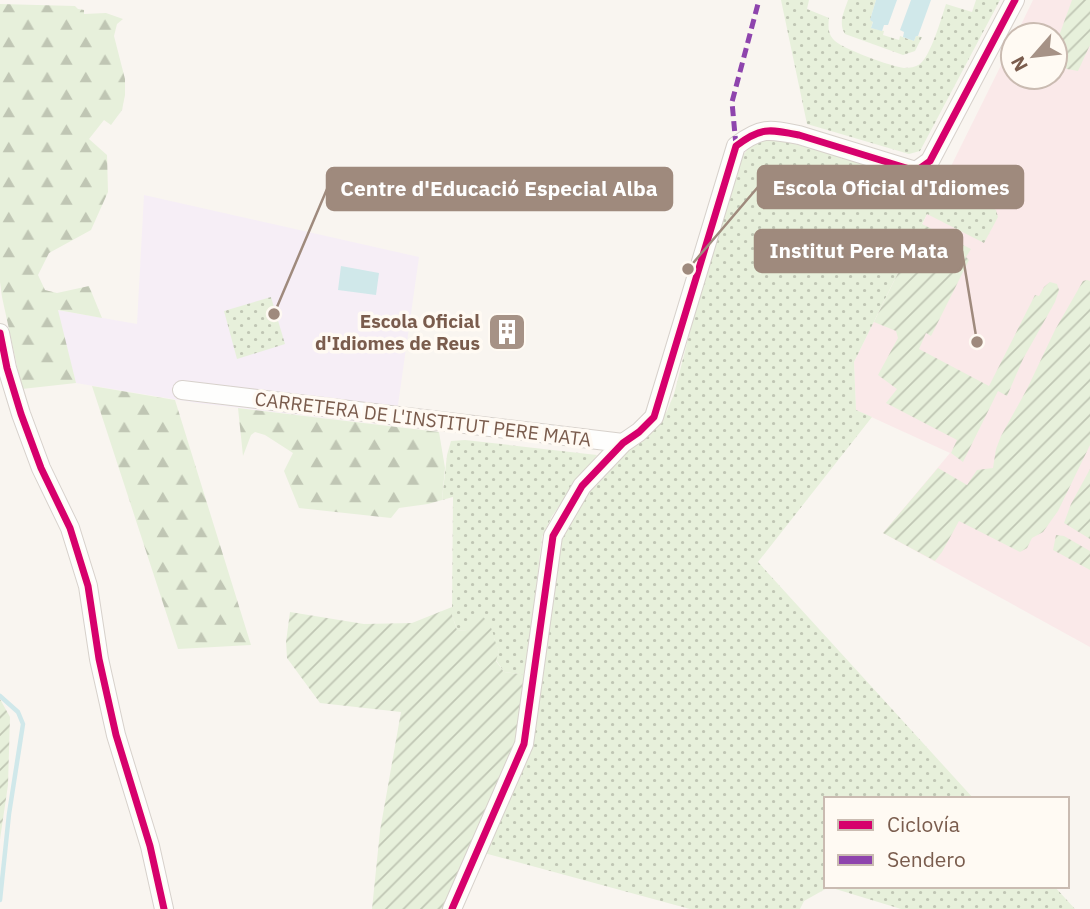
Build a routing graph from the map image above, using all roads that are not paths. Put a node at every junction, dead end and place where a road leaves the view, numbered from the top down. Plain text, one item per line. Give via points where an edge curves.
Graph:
1 (1015, 0) edge
2 (0, 332) edge
3 (182, 390) dead end
4 (623, 443) junction
5 (164, 909) edge
6 (452, 909) edge

1 - 4 street via 930,161 916,171 782,131 766,130 736,146 654,416
2 - 5 street via 22,414 70,528 88,586 113,722
3 - 4 street, CARRETERA DE L'INSTITUT PERE MATA
4 - 6 street via 582,486 553,536 524,744

